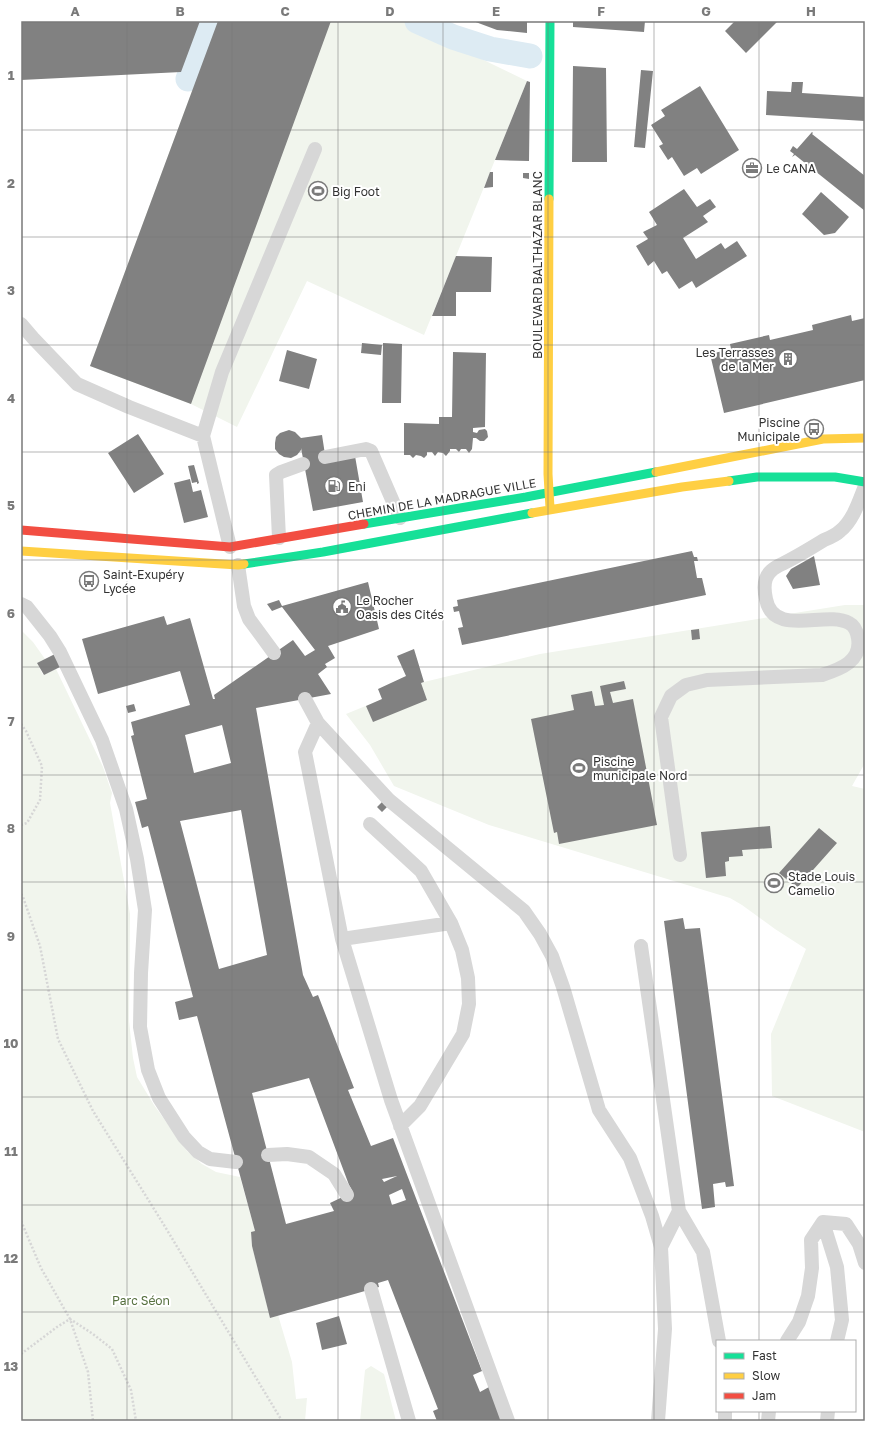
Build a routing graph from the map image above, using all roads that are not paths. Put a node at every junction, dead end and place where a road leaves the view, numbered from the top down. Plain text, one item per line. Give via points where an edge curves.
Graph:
1 (550, 21) edge
2 (315, 149) dead end
3 (21, 324) edge
4 (203, 436) junction
5 (865, 438) edge
6 (325, 457) dead end
7 (303, 464) dead end
8 (865, 482) edge
9 (865, 486) edge
10 (548, 493) junction
11 (550, 510) junction
12 (400, 518) junction
13 (21, 530) edge
14 (279, 538) junction
15 (230, 547) junction
16 (21, 551) edge
17 (238, 565) junction
18 (21, 604) edge
19 (274, 653) dead end
20 (305, 699) dead end
21 (318, 723) junction
22 (370, 824) dead end
23 (680, 855) dead end
24 (451, 923) junction
25 (342, 939) junction
26 (641, 946) dead end
27 (400, 1126) junction
28 (268, 1156) dead end
29 (236, 1162) dead end
30 (347, 1195) dead end
31 (679, 1211) junction
32 (823, 1222) junction
33 (661, 1248) junction
34 (865, 1263) edge
35 (371, 1289) dead end
36 (719, 1340) edge
37 (788, 1340) edge
38 (837, 1340) edge
39 (409, 1421) edge
40 (508, 1421) edge
41 (658, 1421) edge

1 - 10 street, BOULEVARD BALTHAZAR BLANC
2 - 4 lane via 222,372
3 - 4 lane via 77,384
4 - 15 lane
5 - 10 street, CHEMIN DE LA MADRAGUE VILLE via 823,439
6 - 12 lane via 366,449 371,451
7 - 14 lane via 276,475
8 - 11 street via 835,477 757,477
9 - 23 lane via 855,511 840,531 770,571 764,584 766,601 779,618 789,621 835,620 849,623 857,630 859,645 856,655 849,663 822,675 706,680 686,685 671,696 661,717
10 - 11 street, BOULEVARD BALTHAZAR BLANC
10 - 12 street, CHEMIN DE LA MADRAGUE VILLE
11 - 17 street
12 - 14 street, CHEMIN DE LA MADRAGUE VILLE
13 - 15 street, CHEMIN DE LA MADRAGUE VILLE
14 - 15 street, CHEMIN DE LA MADRAGUE VILLE
16 - 17 street
17 - 19 lane via 244,606 249,619
18 - 29 lane via 27,607 60,652 102,740 126,809 145,910 140,1026 148,1070 159,1098 184,1137 198,1152 210,1159
20 - 21 lane
21 - 25 lane via 305,752
21 - 33 lane via 389,800 524,911 540,934 552,956 563,987 599,1110 630,1158
22 - 24 lane via 421,871
24 - 25 lane
24 - 27 lane via 462,950 468,978 469,1004 463,1034 420,1106
25 - 27 lane
26 - 31 lane
27 - 40 lane
28 - 30 lane via 287,1154 309,1157 334,1174
31 - 33 lane
31 - 36 lane via 703,1252
32 - 34 lane via 846,1224 859,1244
32 - 37 lane via 811,1240 812,1268 808,1296 799,1322
32 - 38 lane via 837,1267 842,1320
33 - 41 lane via 665,1329
35 - 39 lane

